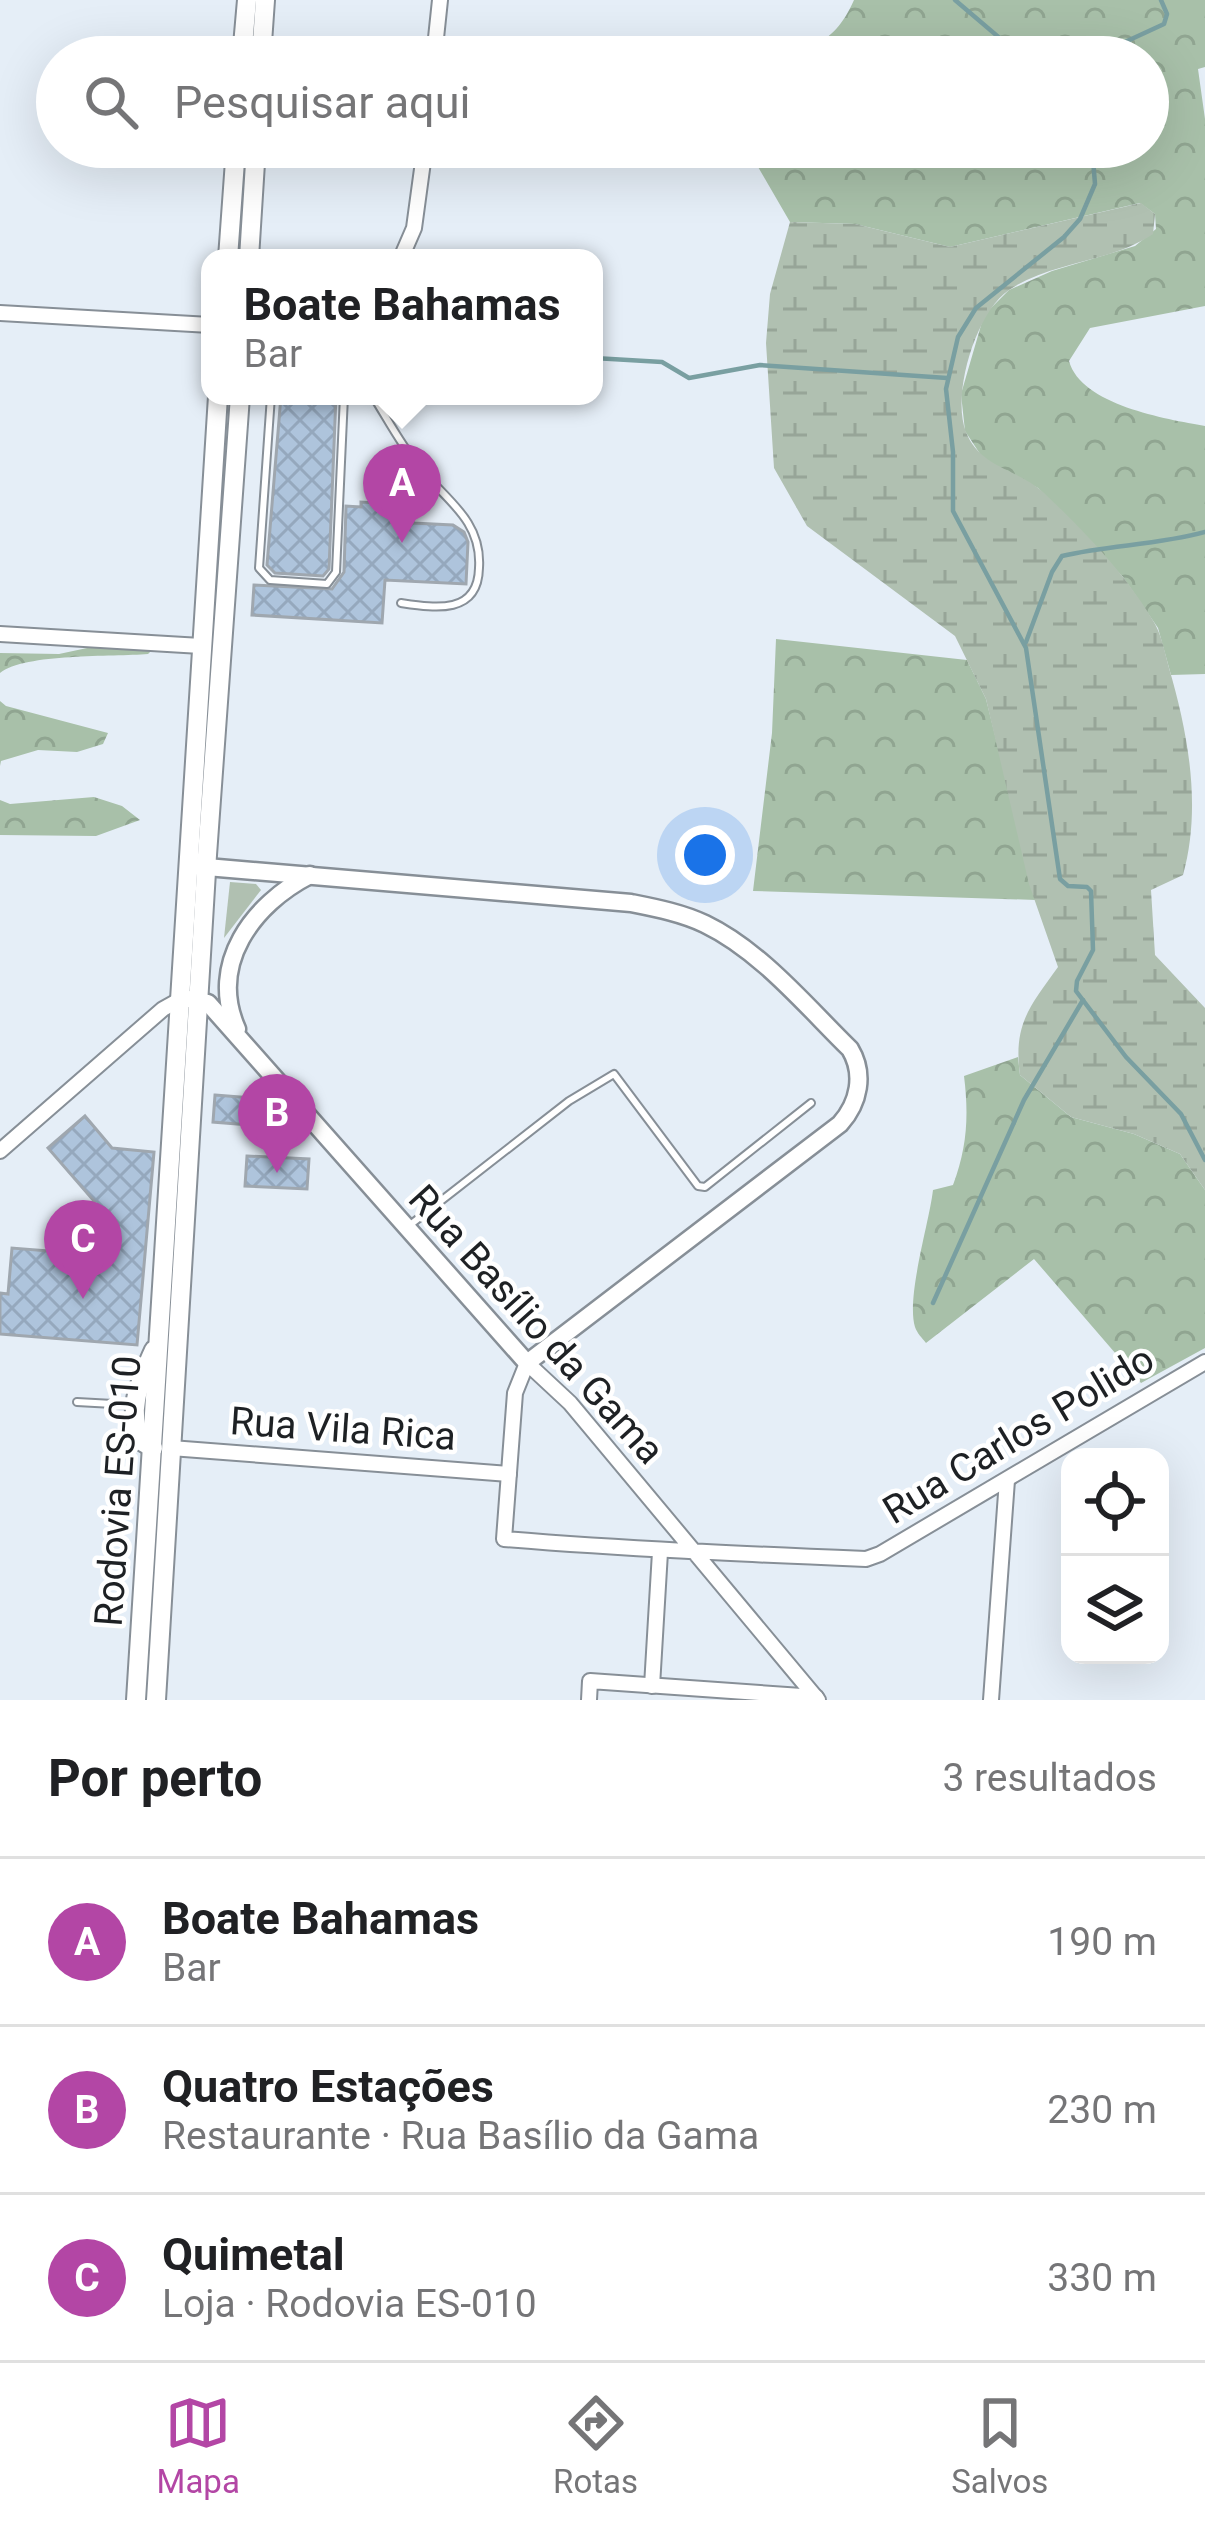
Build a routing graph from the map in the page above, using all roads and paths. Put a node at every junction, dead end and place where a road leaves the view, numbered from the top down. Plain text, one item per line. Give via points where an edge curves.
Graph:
1 (247, 0) edge
2 (265, 0) edge
3 (440, 0) edge
4 (244, 36) edge
5 (262, 36) edge
6 (436, 36) edge
7 (234, 168) edge
8 (255, 168) edge
9 (422, 168) edge
10 (229, 249) edge
11 (250, 249) edge
12 (404, 249) edge
13 (0, 313) edge
14 (201, 324) edge
15 (217, 405) edge
16 (239, 405) edge
17 (270, 405) edge
18 (344, 405) edge
19 (379, 405) edge
20 (400, 603) dead end
21 (0, 634) edge
22 (201, 646) junction
23 (197, 866) junction
24 (311, 874) junction
25 (190, 999) junction
26 (242, 1041) junction
27 (811, 1103) dead end
28 (0, 1151) edge
29 (407, 1227) junction
30 (161, 1335) junction
31 (1205, 1362) edge
32 (527, 1363) junction
33 (77, 1402) dead end
34 (134, 1405) junction
35 (162, 1448) junction
36 (509, 1474) junction
37 (1007, 1480) junction
38 (660, 1552) junction
39 (692, 1552) junction
40 (652, 1685) junction
41 (721, 1695) edge
42 (817, 1699) edge
43 (136, 1700) edge
44 (156, 1700) edge
45 (589, 1700) edge
46 (991, 1700) edge

1 - 4 main road
2 - 5 main road
3 - 6 street
7 - 10 main road
8 - 11 main road
9 - 12 street
13 - 14 street
15 - 22 main road, Rodovia ES-010
16 - 23 main road, Rodovia ES-010
17 - 18 lane via 259,568 270,580 327,584 336,572
19 - 20 lane via 466,520 479,556 472,596 430,607
21 - 22 street
22 - 23 main road, Rodovia ES-010
23 - 24 street
23 - 25 main road, Rodovia ES-010
24 - 26 street via 264,907 237,945 228,1000
24 - 32 street via 631,903 685,915 750,953 856,1058 858,1092 840,1124
25 - 26 street, Rua Basílio da Gama via 208,1003
25 - 28 street via 163,1009
25 - 30 main road, Rodovia ES-010
25 - 35 main road, Rodovia ES-010
26 - 29 street, Rua Basílio da Gama
27 - 29 lane via 698,1186 614,1074
29 - 32 street, Rua Basílio da Gama
30 - 34 main road
30 - 35 main road, Rodovia ES-010
31 - 37 street, Rua Carlos Polido
32 - 36 street via 515,1393
32 - 39 street, Rua Basílio da Gama via 570,1402
33 - 34 lane
34 - 35 main road via 138,1436
35 - 36 street, Rua Vila Rica
35 - 43 main road, Rodovia ES-010
35 - 44 main road, Rodovia ES-010
36 - 38 street, Rua Carlos Polido via 505,1540
37 - 39 street, Rua Carlos Polido via 866,1558
37 - 46 street
38 - 39 street, Rua Carlos Polido
38 - 40 street
39 - 42 street, Rua Basílio da Gama
40 - 41 street
40 - 45 street via 590,1681
41 - 42 street

